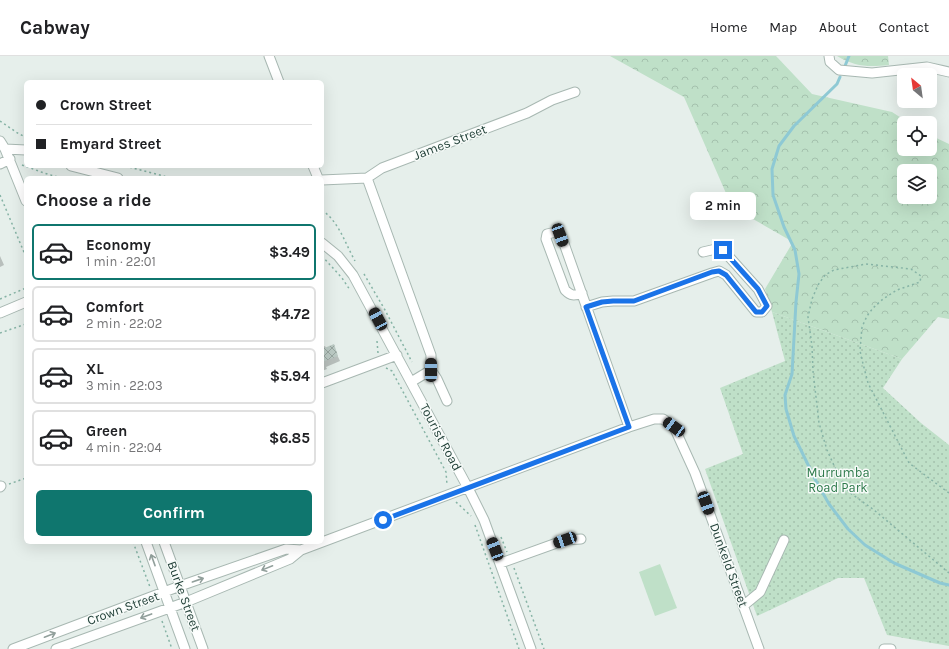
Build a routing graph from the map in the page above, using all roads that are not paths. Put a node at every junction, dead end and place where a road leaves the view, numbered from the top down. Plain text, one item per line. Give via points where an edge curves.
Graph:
1 (269, 56) edge
2 (828, 56) edge
3 (949, 72) edge
4 (278, 80) edge
5 (575, 92) dead end
6 (3, 145) edge
7 (24, 150) edge
8 (10, 159) junction
9 (0, 164) edge
10 (80, 168) edge
11 (110, 176) edge
12 (367, 178) junction
13 (324, 180) edge
14 (24, 196) edge
15 (324, 245) edge
16 (703, 252) dead end
17 (582, 293) junction
18 (24, 303) edge
19 (586, 307) junction
20 (0, 313) edge
21 (397, 355) junction
22 (431, 370) junction
23 (324, 382) edge
24 (411, 382) junction
25 (447, 401) dead end
26 (663, 419) joint
27 (629, 427) junction
28 (468, 488) junction
29 (580, 538) dead end
30 (784, 540) dead end
31 (324, 541) edge
32 (147, 544) edge
33 (165, 544) edge
34 (317, 544) edge
35 (301, 550) junction
36 (501, 563) junction
37 (180, 586) junction
38 (165, 592) junction
39 (186, 602) junction
40 (743, 606) junction
41 (170, 607) junction
42 (13, 649) edge
43 (56, 649) edge
44 (185, 649) edge
45 (203, 649) edge
46 (531, 649) edge
47 (759, 649) edge

1 - 4 street
2 - 3 street via 830,62 839,70 872,73 927,67
5 - 12 street, James Street via 382,168
6 - 7 street
6 - 8 street
8 - 9 street
8 - 14 street
10 - 11 street
12 - 13 street, James Street
12 - 22 street, Tourist Road via 431,355
15 - 21 street, Tourist Road via 338,256 353,275
16 - 19 street via 723,250 758,289 767,306 762,312 756,312 726,275 719,271 634,301 602,302
17 - 17 street via 560,235 556,232 547,234 546,239 565,290 574,296
17 - 19 street
18 - 20 street
19 - 27 street
21 - 23 street
21 - 24 street, Tourist Road
22 - 24 street
22 - 25 street, Tourist Road
24 - 28 street, Tourist Road
26 - 27 street, Crown Street via 654,419
26 - 40 street, Dunkeld Street via 674,427 695,473
27 - 28 street, Crown Street
28 - 31 street, Crown Street
28 - 36 street, Tourist Road
29 - 36 street via 565,540
30 - 40 street via 760,592
38 -> 32 street, Burke Street
33 - 37 street, Burke Street
34 - 35 street, Crown Street
37 -> 35 street, Crown Street via 286,549
35 -> 39 street, Crown Street via 290,559
36 - 46 street, Tourist Road
37 - 38 street, Crown Street
37 - 39 street, Burke Street
38 - 41 street, Burke Street
42 -> 38 street, Crown Street
39 - 41 street, Crown Street
39 - 45 street, Burke Street
40 - 47 street, Dunkeld Street
41 -> 43 street, Crown Street
41 - 44 street, Burke Street

